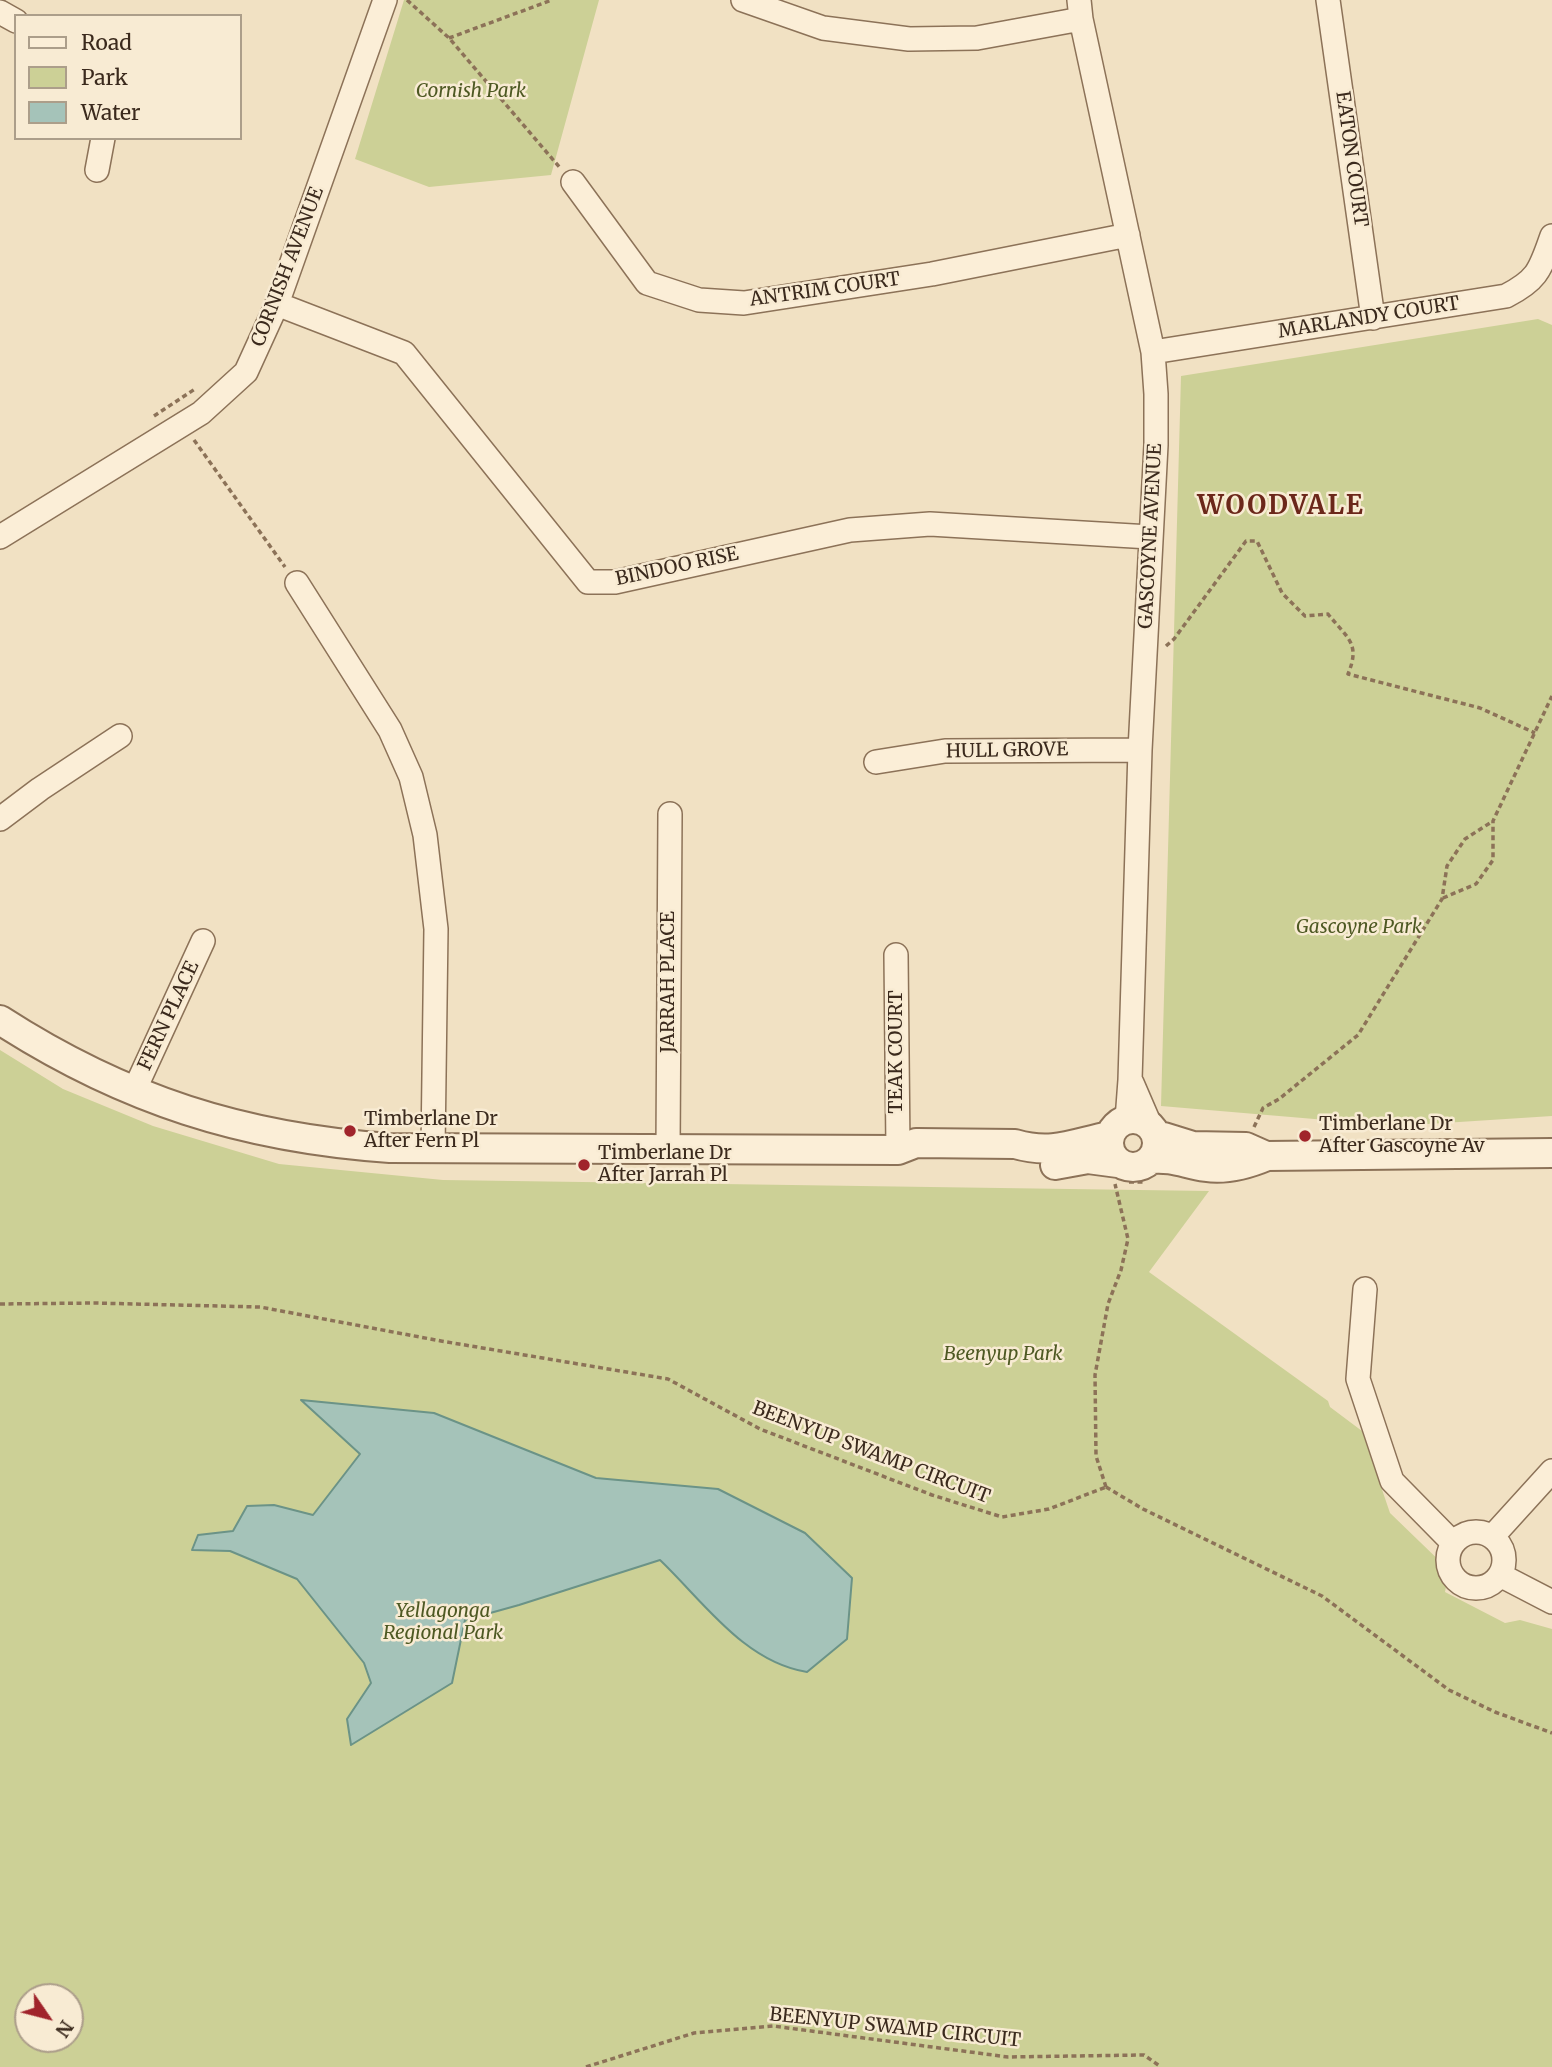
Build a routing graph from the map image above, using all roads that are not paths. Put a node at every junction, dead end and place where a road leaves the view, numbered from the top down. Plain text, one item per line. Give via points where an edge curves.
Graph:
1 (386, 0) edge
2 (743, 0) edge
3 (1328, 0) edge
4 (1080, 9) edge
5 (103, 140) edge
6 (97, 170) dead end
7 (573, 182) road end
8 (1128, 235) junction
9 (1552, 236) edge
10 (277, 304) junction
11 (1373, 318) junction
12 (1153, 352) junction
13 (0, 537) edge
14 (1150, 537) junction
15 (297, 583) road end
16 (120, 736) dead end
17 (1140, 750) junction
18 (876, 762) dead end
19 (670, 814) dead end
20 (0, 819) edge
21 (203, 941) dead end
22 (896, 955) dead end
23 (0, 1020) edge
24 (134, 1091) junction
25 (1139, 1135) junction
26 (433, 1148) junction
27 (668, 1150) junction
28 (898, 1150) junction
29 (1552, 1153) edge
30 (1365, 1289) dead end
31 (1552, 1471) edge
32 (1493, 1536) junction
33 (1453, 1543) junction
34 (1500, 1575) junction
35 (1552, 1602) edge

1 - 10 street, CORNISH AVENUE
2 - 4 street via 823,28 909,39 977,38
3 - 11 street, EATON COURT
4 - 8 street, GASCOYNE AVENUE
5 - 6 street
7 - 8 street, ANTRIM COURT via 647,283 699,300 744,303 932,274
8 - 12 street, GASCOYNE AVENUE
9 - 11 street, MARLANDY COURT via 1533,278 1506,296
10 - 13 street, CORNISH AVENUE via 246,372 201,413
10 - 14 street, BINDOO RISE via 404,353 588,582 615,582 850,530 930,524
11 - 12 street, MARLANDY COURT
12 - 14 street, GASCOYNE AVENUE via 1156,444
14 - 17 street, GASCOYNE AVENUE
15 - 26 street via 390,730 414,788 425,835 436,929
16 - 20 street
17 - 18 street, HULL GROVE via 945,751
17 - 25 street, GASCOYNE AVENUE via 1130,1080
19 - 27 street, JARRAH PLACE
21 - 24 street, FERN PLACE
22 - 28 street, TEAK COURT
23 - 24 street via 64,1058
24 - 26 street via 219,1121 279,1134 336,1144
25 - 28 street via 1082,1141 1065,1148 916,1143
25 - 28 street via 1139,1167 1117,1172 1088,1159 1048,1165 914,1159
25 - 29 street via 1169,1158 1212,1168 1247,1164 1259,1146
26 - 27 street
27 - 28 street
30 - 33 street via 1358,1379 1392,1481
31 - 32 street
32 - 33 street via 1469,1532
32 - 34 street via 1503,1553
33 - 34 street via 1448,1563 1456,1580 1465,1586 1484,1587
34 - 35 street

